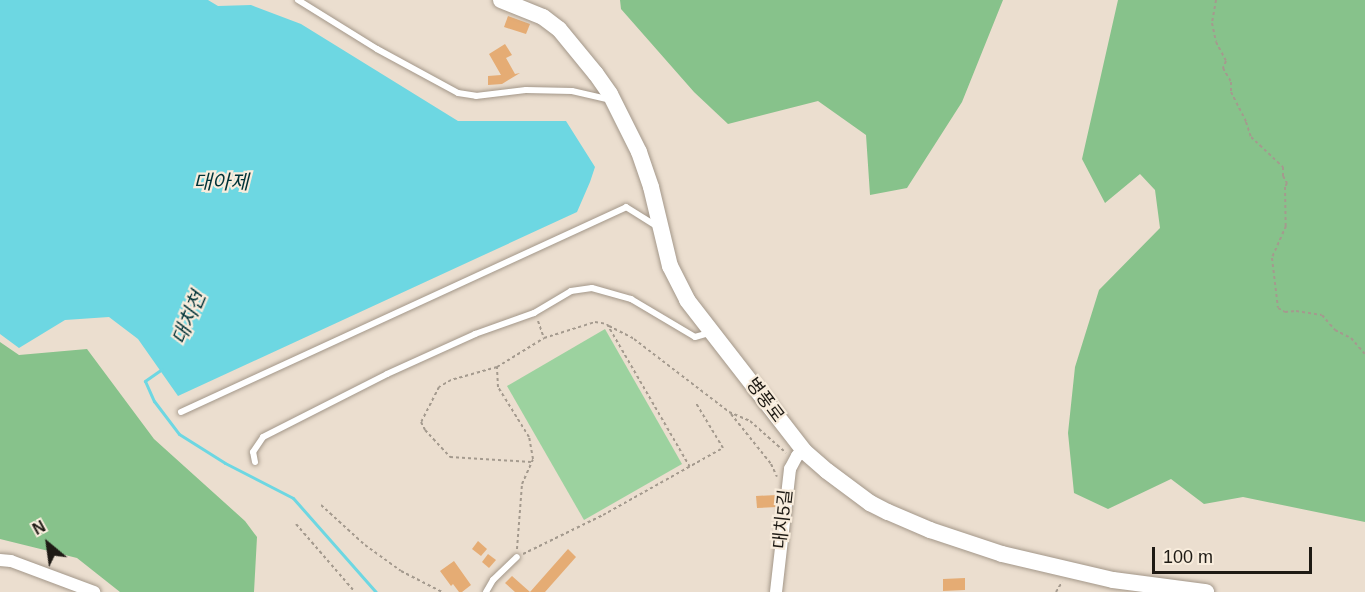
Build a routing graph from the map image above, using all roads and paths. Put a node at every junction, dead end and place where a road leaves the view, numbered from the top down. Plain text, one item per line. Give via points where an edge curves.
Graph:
1 (298, 0) edge
2 (501, 0) edge
3 (1215, 0) edge
4 (613, 100) junction
5 (661, 229) junction
6 (534, 314) junction
7 (607, 324) junction
8 (712, 332) junction
9 (544, 338) junction
10 (1365, 354) edge
11 (497, 367) junction
12 (696, 403) dead end
13 (181, 412) dead end
14 (729, 412) junction
15 (799, 456) junction
16 (255, 462) dead end
17 (532, 462) junction
18 (690, 467) junction
19 (785, 496) junction
20 (321, 505) dead end
21 (296, 524) dead end
22 (517, 556) junction
23 (0, 560) edge
24 (94, 592) edge
25 (355, 592) edge
26 (442, 592) edge
27 (486, 592) edge
28 (776, 592) edge
29 (1206, 592) edge

1 - 4 lane via 458,93 476,96 526,90 572,91
2 - 4 main road, 병풍로 via 543,17 559,29
3 - 10 path via 1212,23 1226,62 1223,68 1231,82 1231,93 1251,137 1283,167 1287,183 1286,226 1272,258 1278,308 1285,312 1317,313 1335,330 1351,338
4 - 5 main road, 병풍로 via 639,152
5 - 8 main road, 병풍로 via 676,280
5 - 13 lane via 626,207
6 - 8 lane via 571,291 592,288 631,299 695,337
6 - 9 path
6 - 16 lane via 475,334 263,437 254,452
7 - 9 path via 595,322
7 - 14 path via 634,339
7 - 18 path
8 - 15 main road, 병풍로
9 - 11 path
11 - 17 path via 498,387 529,437
11 - 17 path via 439,387 421,422 450,457
12 - 18 path via 723,448
14 - 15 path via 750,421
14 - 19 path via 771,464
15 - 19 street, 대치5길 via 790,469
15 - 29 main road, 병풍로 via 870,502 930,530 1056,568
17 - 22 path via 522,484
18 - 22 path
19 - 28 street, 대치5길
20 - 26 path via 401,571
21 - 25 path
22 - 27 lane
23 - 24 street

